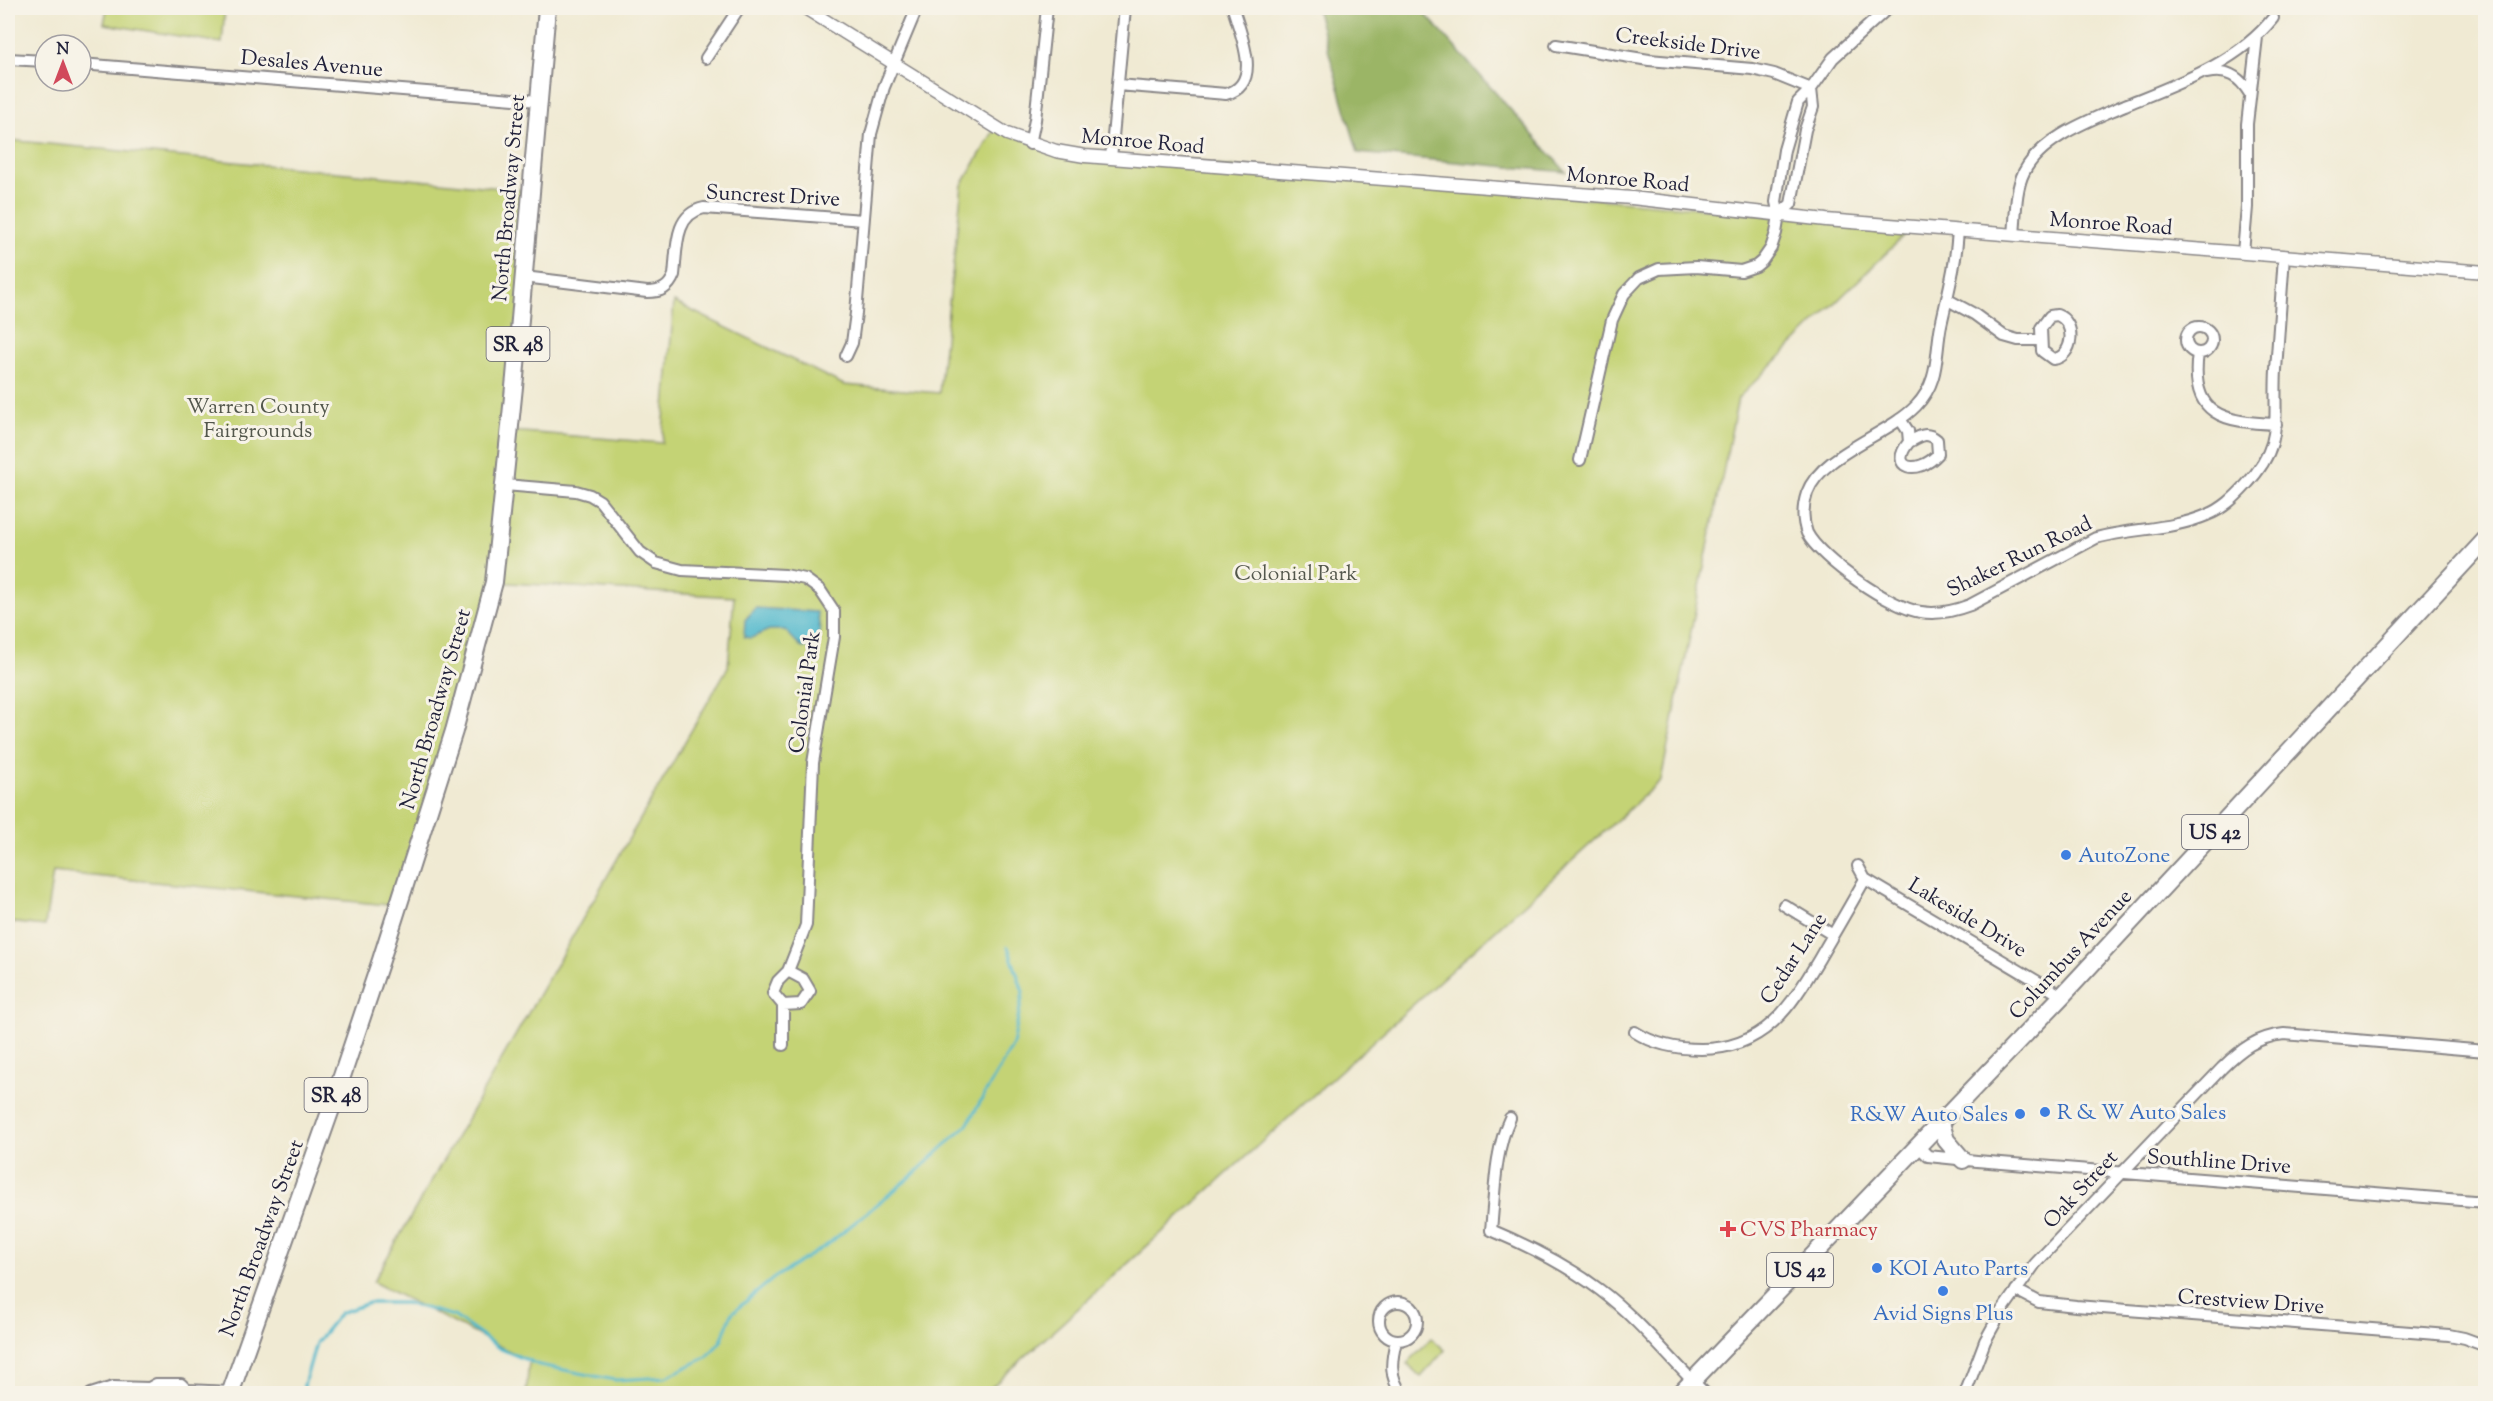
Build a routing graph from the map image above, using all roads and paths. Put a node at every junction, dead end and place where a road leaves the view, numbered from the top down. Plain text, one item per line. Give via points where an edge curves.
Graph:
1 (547, 8) edge
2 (739, 8) edge
3 (805, 8) edge
4 (917, 8) edge
5 (1047, 8) edge
6 (1125, 8) edge
7 (1233, 8) edge
8 (1888, 8) edge
9 (2273, 18) dead end
10 (2257, 38) junction
11 (1557, 45) dead end
12 (706, 58) dead end
13 (8, 59) edge
14 (33, 60) edge
15 (894, 64) junction
16 (93, 65) edge
17 (2195, 75) junction
18 (1118, 85) junction
19 (1811, 89) junction
20 (2250, 94) junction
21 (539, 101) junction
22 (1030, 144) junction
23 (1111, 158) junction
24 (1779, 214) junction
25 (864, 220) junction
26 (1958, 231) junction
27 (2014, 235) junction
28 (2243, 253) junction
29 (2284, 256) junction
30 (2486, 272) edge
31 (524, 277) junction
32 (1948, 300) junction
33 (2041, 340) dead end
34 (2198, 353) dead end
35 (846, 356) dead end
36 (1900, 419) junction
37 (2276, 424) junction
38 (1909, 442) dead end
39 (1580, 460) dead end
40 (505, 485) junction
41 (2486, 539) edge
42 (1858, 866) dead end
43 (1865, 879) junction
44 (1784, 905) dead end
45 (1833, 935) junction
46 (788, 971) junction
47 (2062, 996) junction
48 (783, 1005) junction
49 (1635, 1032) dead end
50 (783, 1045) dead end
51 (2486, 1051) edge
52 (1510, 1118) dead end
53 (1941, 1122) junction
54 (1918, 1146) junction
55 (1963, 1160) junction
56 (2120, 1174) junction
57 (2486, 1202) edge
58 (2016, 1290) junction
59 (1396, 1341) dead end
60 (2486, 1346) edge
61 (1692, 1381) junction
62 (151, 1391) edge
63 (185, 1392) edge
64 (230, 1393) edge
65 (90, 1394) edge
66 (1402, 1394) edge
67 (1680, 1394) edge
68 (1706, 1394) edge
69 (1965, 1394) edge

1 - 21 main road, North Broadway Street / SR 48
2 - 12 street
3 - 15 street, Monroe Road
4 - 15 street
5 - 22 street
6 - 18 street
7 - 18 street via 1247,60 1244,83 1238,91 1226,94
8 - 19 street via 1833,58
9 - 10 street
10 - 17 street
10 - 20 street
11 - 19 street, Creekside Drive via 1649,60 1752,69
13 - 14 street
15 - 22 street, Monroe Road via 981,119
15 - 25 street via 871,134
16 - 21 street, Desales Avenue
17 - 20 street via 2217,70 2232,73
17 - 27 street via 2085,122 2036,156 2023,174
18 - 23 street
19 - 24 street via 1813,107 1791,204
19 - 24 street via 1798,102 1789,128 1776,202
20 - 28 street
21 - 31 main road, North Broadway Street / SR 48
22 - 23 street, Monroe Road
23 - 24 street, Monroe Road via 1632,198
24 - 26 street, Monroe Road
24 - 39 street via 1772,248 1756,266 1733,272 1696,267 1659,269 1639,278 1624,294 1612,320
25 - 31 street, Suncrest Drive via 705,208 691,213 681,223 674,274 660,291
25 - 35 street via 856,313
26 - 27 street, Monroe Road
26 - 32 street, Shaker Run Road
27 - 28 street, Monroe Road
28 - 29 street, Monroe Road
29 - 30 street, Monroe Road
29 - 37 street, Shaker Run Road
31 - 40 main road, North Broadway Street / SR 48
32 - 33 street via 2004,336
32 - 36 street, Shaker Run Road via 1934,379 1917,405
34 - 37 street via 2197,382 2210,408 2229,419
36 - 37 street, Shaker Run Road via 1819,473 1808,491 1804,520 1821,550 1874,591 1906,609 1935,613 1970,605 2096,538 2192,521 2212,513 2236,496 2265,462
36 - 38 street via 1908,431
40 - 46 street, Colonial Park via 590,495 600,501 640,552 656,563 682,570 805,579 820,590 834,610 834,637 813,763 806,925
40 - 64 main road, North Broadway Street / SR 48 via 494,582 454,731 331,1109
41 - 47 main road, Columbus Avenue / US 42
42 - 43 street
43 - 45 street, Cedar Lane
43 - 47 street, Lakeside Drive
44 - 45 street
45 - 49 street, Cedar Lane via 1790,1006 1768,1027 1742,1042 1712,1049 1689,1049 1659,1044
46 - 48 street, Colonial Park via 773,993
46 - 48 street via 803,979 810,991 801,1004
47 - 53 main road, Columbus Avenue / US 42
48 - 50 street, Colonial Park
51 - 56 street, Oak Street via 2284,1034 2256,1040 2222,1068
52 - 61 street via 1499,1155 1491,1230 1568,1268 1600,1290 1653,1338
53 - 54 main road, Columbus Avenue / US 42
53 - 55 main road via 1947,1140
54 - 55 street, Southline Drive via 1928,1156
54 - 61 main road, Columbus Avenue / US 42
55 - 56 street, Southline Drive
56 - 57 street, Southline Drive
56 - 58 street, Oak Street via 2035,1264
58 - 60 street, Crestview Drive via 2039,1302 2449,1335
58 - 69 street, Oak Street via 1985,1341
59 - 66 street via 1392,1368
61 - 67 main road, Columbus Avenue / US 42
61 - 68 street
62 - 63 street via 156,1384 181,1384
62 - 65 street via 112,1387
63 - 64 street

